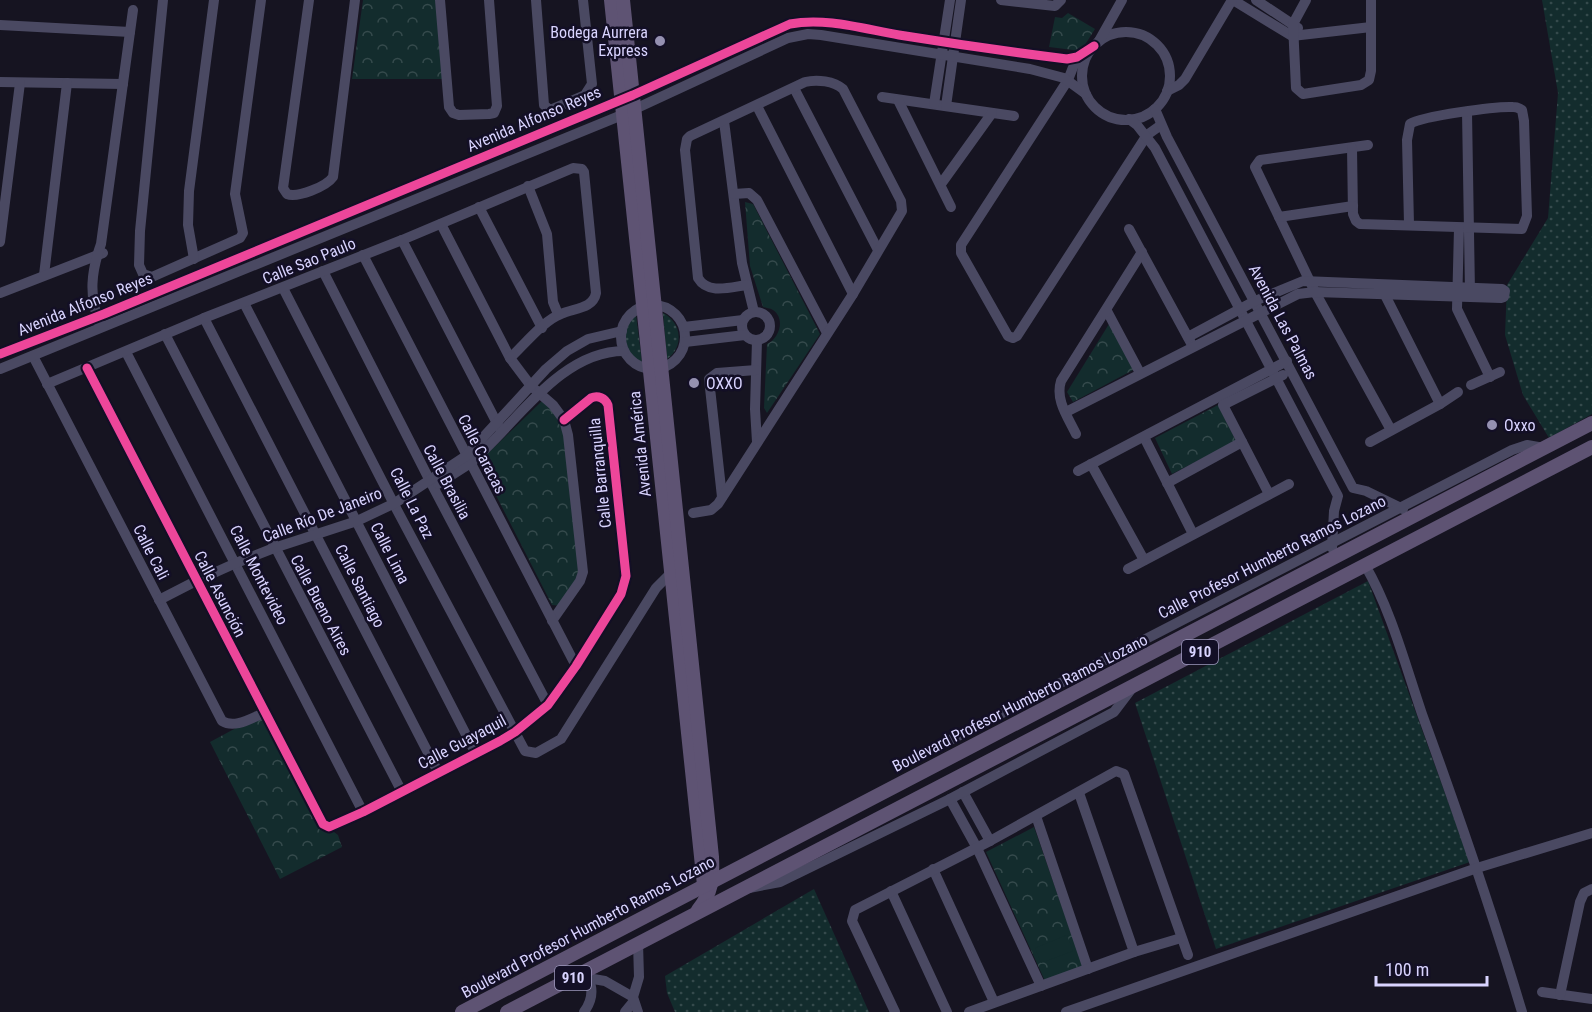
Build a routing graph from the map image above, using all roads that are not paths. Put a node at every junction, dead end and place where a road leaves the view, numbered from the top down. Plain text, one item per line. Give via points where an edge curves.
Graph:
1 (163, 0) edge
2 (214, 0) edge
3 (261, 0) edge
4 (309, 0) edge
5 (355, 0) edge
6 (440, 0) edge
7 (489, 0) edge
8 (536, 0) edge
9 (584, 0) edge
10 (611, 0) edge
11 (623, 0) edge
12 (950, 0) edge
13 (961, 0) edge
14 (1001, 0) edge
15 (1122, 0) edge
16 (1232, 0) edge
17 (1256, 0) edge
18 (1306, 0) edge
19 (1371, 0) edge
20 (1058, 3) edge
21 (133, 10) dead end
22 (1266, 13) junction
23 (0, 25) edge
24 (847, 26) junction
25 (1371, 27) junction
26 (1292, 30) junction
27 (130, 32) junction
28 (845, 39) junction
29 (949, 43) junction
30 (1096, 44) junction
31 (941, 55) junction
32 (1077, 57) junction
33 (953, 58) junction
34 (1068, 80) junction
35 (0, 82) edge
36 (20, 83) junction
37 (67, 83) junction
38 (123, 84) junction
39 (794, 88) junction
40 (1167, 91) junction
41 (1086, 94) junction
42 (626, 97) junction
43 (882, 97) dead end
44 (898, 100) junction
45 (934, 104) junction
46 (757, 106) junction
47 (946, 106) junction
48 (1155, 109) junction
49 (629, 112) junction
50 (1467, 112) junction
51 (992, 113) junction
52 (1014, 116) dead end
53 (1129, 119) junction
54 (724, 121) junction
55 (1161, 125) junction
56 (1147, 135) junction
57 (1368, 145) dead end
58 (1352, 148) junction
59 (941, 184) junction
60 (528, 186) junction
61 (734, 194) junction
62 (1353, 206) junction
63 (479, 207) junction
64 (951, 207) dead end
65 (1279, 217) junction
66 (441, 224) junction
67 (1409, 224) junction
68 (1464, 228) junction
69 (1129, 229) dead end
70 (402, 240) junction
71 (0, 242) edge
72 (878, 250) junction
73 (100, 251) junction
74 (1142, 252) junction
75 (363, 255) junction
76 (194, 259) junction
77 (323, 271) junction
78 (44, 275) junction
79 (1310, 281) junction
80 (747, 285) junction
81 (283, 288) junction
82 (1458, 291) junction
83 (1470, 291) junction
84 (1315, 292) junction
85 (0, 293) edge
86 (1499, 293) dead end
87 (853, 294) junction
88 (1385, 295) junction
89 (1255, 301) junction
90 (244, 303) junction
91 (649, 305) junction
92 (1240, 309) junction
93 (1107, 310) junction
94 (754, 312) junction
95 (1261, 312) junction
96 (558, 314) junction
97 (100, 315) junction
98 (204, 318) junction
99 (1246, 319) junction
100 (743, 320) junction
101 (703, 325) junction
102 (105, 327) junction
103 (542, 327) junction
104 (684, 327) junction
105 (622, 331) junction
106 (827, 333) junction
107 (165, 334) junction
108 (745, 335) junction
109 (705, 339) junction
110 (757, 340) junction
111 (685, 342) junction
112 (1190, 342) junction
113 (567, 351) junction
114 (624, 351) junction
115 (126, 352) junction
116 (0, 354) edge
117 (33, 356) junction
118 (510, 358) junction
119 (576, 363) junction
120 (1289, 366) junction
121 (87, 368) junction
122 (656, 368) junction
123 (0, 369) edge
124 (756, 370) junction
125 (1140, 373) junction
126 (1275, 373) junction
127 (47, 384) junction
128 (1471, 385) dead end
129 (531, 386) junction
130 (1458, 392) dead end
131 (542, 393) junction
132 (1440, 404) junction
133 (1066, 412) junction
134 (564, 420) junction
135 (1592, 423) edge
136 (499, 428) junction
137 (1391, 430) junction
138 (1076, 434) dead end
139 (1144, 437) junction
140 (757, 442) junction
141 (1242, 442) junction
142 (1370, 442) dead end
143 (1592, 447) edge
144 (1544, 448) junction
145 (467, 460) junction
146 (1091, 464) junction
147 (1553, 467) junction
148 (1078, 471) dead end
149 (1167, 483) junction
150 (431, 484) junction
151 (1289, 484) dead end
152 (1353, 488) junction
153 (1269, 494) junction
154 (1338, 496) junction
155 (722, 497) junction
156 (396, 506) junction
157 (1400, 507) junction
158 (693, 513) dead end
159 (1416, 516) junction
160 (358, 524) junction
161 (1193, 534) junction
162 (318, 537) junction
163 (1331, 543) junction
164 (276, 550) junction
165 (1144, 560) junction
166 (1328, 561) junction
167 (674, 564) junction
168 (1365, 565) junction
169 (237, 566) junction
170 (1128, 568) dead end
171 (197, 583) junction
172 (621, 594) joint
173 (1225, 599) junction
174 (160, 602) junction
175 (1232, 612) junction
176 (1274, 613) junction
177 (552, 621) junction
178 (576, 666) junction
179 (1133, 687) junction
180 (548, 705) junction
181 (264, 713) junction
182 (515, 732) junction
183 (952, 739) dead end
184 (476, 753) junction
185 (438, 772) junction
186 (402, 792) junction
187 (963, 792) junction
188 (1079, 793) junction
189 (950, 799) junction
190 (363, 812) junction
191 (1036, 816) junction
192 (332, 827) joint
193 (1592, 832) edge
194 (990, 841) junction
195 (977, 848) junction
196 (712, 857) junction
197 (1478, 868) junction
198 (933, 869) junction
199 (734, 870) junction
200 (708, 883) junction
201 (740, 889) junction
202 (1592, 889) edge
203 (891, 891) junction
204 (695, 915) junction
205 (1181, 938) junction
206 (638, 943) junction
207 (1134, 952) junction
208 (1188, 955) dead end
209 (1088, 969) junction
210 (582, 977) junction
211 (1041, 986) junction
212 (1542, 992) dead end
213 (1560, 995) junction
214 (1592, 999) edge
215 (994, 1002) junction
216 (635, 1004) edge
217 (462, 1012) edge
218 (507, 1012) edge
219 (584, 1012) edge
220 (625, 1012) edge
221 (895, 1012) edge
222 (947, 1012) edge
223 (969, 1012) edge
224 (1066, 1012) edge
225 (1522, 1012) edge

1 - 76 street via 139,266 146,277 157,276
2 - 76 street via 189,191 188,225
3 - 76 street via 235,194 242,236
4 - 5 street via 283,188 293,196 328,183 333,173
6 - 7 street via 451,110 459,115 494,113 497,106
8 - 9 street via 544,105 553,110 585,95 592,84
10 - 42 main road, Avenida América
11 - 42 main road, Avenida América
12 - 29 street
13 - 29 street
14 - 20 street
15 - 30 street
16 - 22 street
16 - 40 street via 1185,79
17 - 22 street
18 - 26 street
19 - 25 street
21 - 27 street
22 - 26 street
23 - 27 street
24 - 28 street
24 - 29 street, Avenida Alfonso Reyes
24 - 42 street, Avenida Alfonso Reyes via 790,24
25 - 26 street via 1307,35
25 - 26 street via 1369,80 1361,85 1308,94 1299,93 1296,88
27 - 38 street
28 - 31 street, Avenida Alfonso Reyes
28 - 49 street, Avenida Alfonso Reyes via 808,34 788,38
29 - 31 street
29 - 32 street, Avenida Alfonso Reyes via 1067,59
29 - 33 street
30 - 32 street
30 - 40 street via 1122,32 1135,32 1152,40 1169,66
30 - 41 street via 1083,69
31 - 33 street, Avenida Alfonso Reyes
31 - 45 street
32 - 34 street
33 - 34 street, Avenida Alfonso Reyes via 1049,73
33 - 47 street
34 - 41 street, Avenida Alfonso Reyes
34 - 56 street via 962,243 961,253 1008,336 1017,336
35 - 36 street
36 - 37 street
36 - 71 street
37 - 38 street
37 - 78 street
38 - 73 street
39 - 46 street
39 - 72 street
39 - 72 street via 809,80 837,84 843,89 896,191 902,211
40 - 48 street
41 - 53 street via 1104,113
42 - 49 main road, Avenida América
42 - 97 street, Avenida Alfonso Reyes
43 - 44 street
44 - 45 street
44 - 59 street
45 - 47 street
46 - 54 street
46 - 87 street
47 - 51 street
48 - 53 street
48 - 55 street, Avenida Las Palmas
49 - 91 main road, Avenida América
49 - 102 street, Avenida Alfonso Reyes
50 - 67 street via 1410,124
50 - 68 street
50 - 68 street via 1513,107 1522,110 1527,216 1522,229
51 - 52 street
51 - 59 street
53 - 56 street, Avenida Las Palmas
54 - 61 street
54 - 80 street via 690,136 685,150 698,278 713,289
55 - 56 street
55 - 89 street, Avenida Las Palmas
56 - 92 street, Avenida Las Palmas
57 - 58 street
58 - 62 street
58 - 65 street via 1260,160 1255,170
59 - 64 street
60 - 63 street, Calle Sao Paulo
60 - 96 street via 547,234 553,302
60 - 96 street, Calle Sao Paulo via 573,168 584,172 596,293 589,304
61 - 80 street
61 - 106 street via 749,193 757,200
62 - 65 street
62 - 67 street via 1354,218 1364,224
63 - 66 street, Calle Sao Paulo
63 - 103 street
65 - 79 street
66 - 70 street, Calle Sao Paulo
66 - 118 street
67 - 68 street
68 - 82 street
68 - 83 street
69 - 74 street
70 - 75 street, Calle Sao Paulo
70 - 136 street
72 - 87 street
73 - 78 street
73 - 97 street via 92,293
74 - 93 street
74 - 112 street
75 - 77 street, Calle Sao Paulo
75 - 145 street, Calle Caracas
77 - 81 street, Calle Sao Paulo
77 - 150 street, Calle Brasilia
78 - 85 street
79 - 82 street
79 - 84 street
79 - 89 street via 1298,282
80 - 94 street
81 - 90 street, Calle Sao Paulo
81 - 156 street, Calle La Paz
82 - 83 street
82 - 88 street
82 - 128 street via 1457,309 1495,375
83 - 86 street
84 - 88 street
84 - 95 street via 1298,294
84 - 137 street
87 - 106 street
88 - 132 street
89 - 92 street
89 - 95 street, Avenida Las Palmas
90 - 98 street, Calle Sao Paulo
90 - 160 street, Calle Lima
91 - 104 street via 673,311
91 - 105 street via 629,316
91 - 122 main road, Avenida América
92 - 99 street, Avenida Las Palmas
92 - 112 street
93 - 125 street
93 - 133 street via 1061,381 1058,394
94 - 100 street
94 - 110 street via 767,317 770,327 766,336
95 - 99 street
95 - 120 street, Avenida Las Palmas
96 - 103 street
97 - 102 street
97 - 116 street, Avenida Alfonso Reyes
98 - 107 street, Calle Sao Paulo
98 - 162 street, Calle Santiago
99 - 112 street
99 - 126 street, Avenida Las Palmas
100 - 101 street
100 - 108 street
101 - 104 street
101 - 109 street
102 - 117 street, Avenida Alfonso Reyes
103 - 118 street
104 - 111 street
105 - 113 street, Calle Río De Janeiro via 588,339
105 - 114 street
106 - 140 street
107 - 115 street, Calle Sao Paulo
107 - 164 street, Calle Bueno Aires
108 - 109 street
108 - 110 street
109 - 111 street
110 - 124 street
111 - 122 street via 673,363
112 - 125 street
113 - 119 street
113 - 129 street, Calle Río De Janeiro
114 - 119 street, Calle Río De Janeiro via 603,352
114 - 122 street via 635,363
115 - 121 street, Calle Sao Paulo
115 - 169 street, Calle Montevideo
117 - 123 street, Avenida Alfonso Reyes
117 - 127 street, Calle Cali
118 - 129 street
119 - 131 street, Calle Río De Janeiro
120 - 126 street
120 - 152 street, Avenida Las Palmas
121 - 127 street, Calle Sao Paulo
121 - 171 street, Calle Asunción
122 - 167 main road, Avenida América
124 - 140 street
124 - 155 street via 717,373 710,379
125 - 133 street
126 - 139 street
126 - 141 street via 1222,405
126 - 154 street, Avenida Las Palmas
127 - 174 street, Calle Cali
129 - 131 street
129 - 136 street, Calle Río De Janeiro
130 - 132 street
131 - 134 street
131 - 136 street, Calle Río De Janeiro
132 - 137 street
133 - 138 street
134 - 172 street, Calle Barranquilla via 596,396 608,405 626,576
134 - 177 street via 583,572
135 - 144 main road, Boulevard Profesor Humberto Ramos Lozano
136 - 145 street, Calle Río De Janeiro
137 - 142 street
139 - 146 street
139 - 149 street
140 - 155 street
141 - 149 street
141 - 153 street
143 - 147 main road, 910
144 - 147 main road via 1555,454
144 - 157 street, Calle Profesor Humberto Ramos Lozano via 1520,447
144 - 159 main road, Boulevard Profesor Humberto Ramos Lozano
145 - 150 street, Calle Río De Janeiro
145 - 177 street, Calle Caracas
146 - 148 street
146 - 165 street
147 - 168 main road, 910
149 - 161 street
150 - 156 street, Calle Río De Janeiro
150 - 180 street, Calle Brasilia
151 - 153 street
152 - 154 street
152 - 157 street
153 - 161 street
154 - 163 street
155 - 158 street via 715,508
156 - 160 street, Calle Río De Janeiro
156 - 182 street, Calle La Paz
157 - 159 street
157 - 163 street, Calle Profesor Humberto Ramos Lozano
159 - 166 main road, Boulevard Profesor Humberto Ramos Lozano
160 - 162 street, Calle Río De Janeiro
160 - 184 street, Calle Lima
161 - 165 street
162 - 164 street, Calle Río De Janeiro
162 - 185 street, Calle Santiago
163 - 166 street
163 - 173 street, Calle Profesor Humberto Ramos Lozano
164 - 169 street, Calle Río De Janeiro
164 - 186 street, Calle Bueno Aires
165 - 170 street
166 - 175 main road, Boulevard Profesor Humberto Ramos Lozano
166 - 176 main road via 1314,575 1271,597 1269,605
167 - 182 street, Calle La Paz via 561,739 533,753 522,747
167 - 196 main road, Avenida América
167 - 200 main road, Avenida América
168 - 176 main road, 910
168 - 197 street
169 - 171 street, Calle Río De Janeiro
169 - 190 street, Calle Montevideo
171 - 174 street, Calle Río De Janeiro
171 - 181 street, Calle Asunción
172 - 178 street, Calle Guayaquil
173 - 175 street
173 - 183 street, Calle Profesor Humberto Ramos Lozano
174 - 181 street, Calle Cali via 222,721 234,725
175 - 199 main road, Boulevard Profesor Humberto Ramos Lozano
176 - 179 main road, 910
177 - 178 street, Calle Caracas
178 - 180 street, Calle Guayaquil
179 - 187 street via 1114,712
179 - 201 main road, 910
180 - 182 street, Calle Guayaquil
181 - 192 street, Calle Asunción via 323,824
182 - 184 street, Calle Guayaquil
184 - 185 street, Calle Guayaquil
185 - 186 street, Calle Guayaquil
186 - 190 street, Calle Guayaquil
187 - 189 street
187 - 194 street
188 - 191 street
188 - 205 street via 1116,771 1124,774
188 - 207 street
189 - 195 street
189 - 201 street via 780,882
190 - 192 street, Calle Guayaquil
191 - 194 street
191 - 209 street
193 - 197 street
194 - 195 street
195 - 198 street
195 - 211 street
196 - 199 main road via 722,868
196 - 200 main road, Avenida América
197 - 224 street
197 - 225 street
198 - 203 street
198 - 215 street
199 - 200 main road, Boulevard Profesor Humberto Ramos Lozano
200 - 204 main road via 708,897
200 - 217 main road, Boulevard Profesor Humberto Ramos Lozano
201 - 204 main road, 910
202 - 213 street via 1584,893 1580,902
203 - 221 street via 855,910 852,921
203 - 222 street
204 - 206 main road, 910
205 - 207 street
205 - 208 street
206 - 210 main road, 910
206 - 216 street
207 - 209 street
209 - 211 street
210 - 216 street via 606,981
210 - 218 main road, 910
210 - 219 street via 591,985 592,994
211 - 215 street
212 - 213 street
213 - 214 street
215 - 223 street
216 - 220 street

